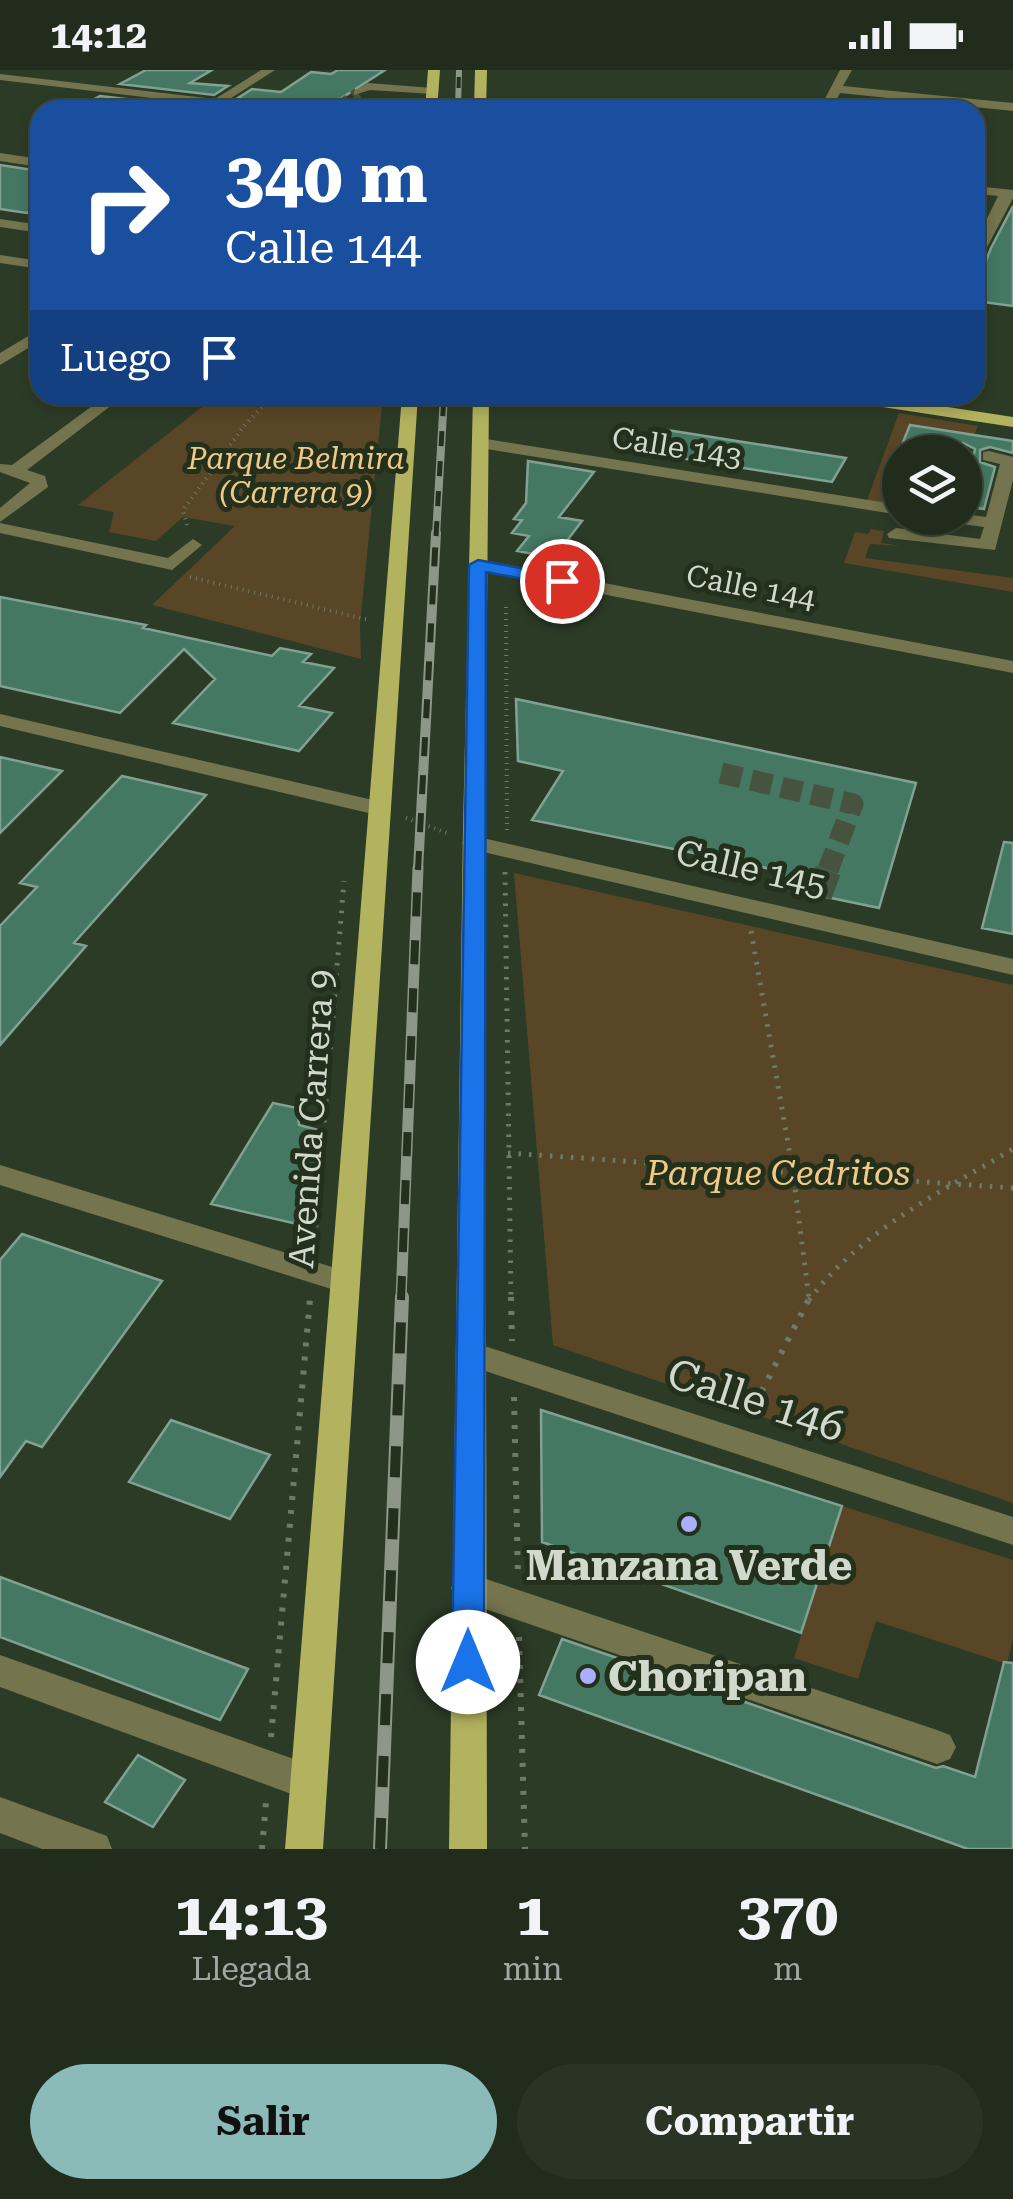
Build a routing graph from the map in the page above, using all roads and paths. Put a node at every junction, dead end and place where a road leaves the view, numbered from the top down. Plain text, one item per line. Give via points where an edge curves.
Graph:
1 (269, 70) edge
2 (434, 70) edge
3 (481, 70) edge
4 (846, 70) edge
5 (0, 77) edge
6 (118, 77) dead end
7 (98, 88) junction
8 (836, 89) junction
9 (433, 91) junction
10 (358, 93) tunnel mouth
11 (142, 94) junction
12 (131, 100) edge
13 (195, 100) edge
14 (216, 100) edge
15 (432, 100) edge
16 (480, 100) edge
17 (831, 100) edge
18 (944, 100) edge
19 (985, 104) edge
20 (1013, 107) edge
21 (0, 158) edge
22 (30, 161) edge
23 (985, 191) edge
24 (1010, 194) edge
25 (0, 222) edge
26 (30, 227) edge
27 (985, 239) edge
28 (3, 262) edge
29 (30, 264) edge
30 (30, 340) edge
31 (0, 360) edge
32 (102, 405) edge
33 (264, 405) edge
34 (409, 405) edge
35 (481, 405) edge
36 (903, 405) edge
37 (1013, 422) edge
38 (480, 443) junction
39 (982, 451) edge
40 (8, 469) edge
41 (882, 508) edge
42 (0, 517) edge
43 (982, 522) edge
44 (994, 523) junction
45 (0, 528) edge
46 (904, 535) edge
47 (193, 544) joint
48 (172, 564) junction
49 (478, 565) junction
50 (391, 625) junction
51 (1013, 667) edge
52 (0, 720) edge
53 (377, 808) junction
54 (474, 843) junction
55 (746, 903) junction
56 (1013, 967) edge
57 (1013, 1149) edge
58 (508, 1153) dead end
59 (793, 1172) junction
60 (0, 1175) edge
61 (957, 1183) junction
62 (1013, 1188) edge
63 (344, 1282) junction
64 (810, 1299) junction
65 (472, 1354) junction
66 (736, 1440) junction
67 (1013, 1531) edge
68 (468, 1588) junction
69 (0, 1671) edge
70 (938, 1747) dead end
71 (308, 1782) junction
72 (0, 1816) edge
73 (93, 1849) edge
74 (304, 1849) edge
75 (468, 1849) edge

1 - 14 street
2 - 9 main road
3 - 16 main road
4 - 8 street
5 - 7 street
6 - 7 street
7 - 11 street
8 - 17 street
8 - 18 street
9 - 10 street via 368,86
9 - 15 main road
11 - 12 street
11 - 13 street
19 - 20 street
21 - 22 street
23 - 24 street
24 - 27 street
25 - 26 street
28 - 29 street
30 - 31 street
32 - 40 street
33 - 47 path via 183,510
34 - 50 main road, Avenida Carrera 9
35 - 38 main road
36 - 37 main road
38 - 41 street, Calle 143
38 - 49 main road
39 - 44 street via 1009,461
40 - 42 street via 39,480 39,487
43 - 44 street
44 - 46 street via 988,546
45 - 48 street
47 - 48 street
48 - 50 path via 180,575
49 - 51 street, Calle 144
49 - 54 main road
50 - 53 main road, Avenida Carrera 9
52 - 53 street
53 - 54 path
53 - 63 main road, Avenida Carrera 9
54 - 55 street, Calle 145
54 - 65 main road
55 - 56 street, Calle 145 via 816,907
55 - 59 path
57 - 61 path
58 - 59 path
59 - 61 path
59 - 64 path
60 - 63 street
61 - 62 path
61 - 64 path via 847,1255
63 - 71 main road, Avenida Carrera 9
64 - 66 path
65 - 66 street, Calle 146
65 - 68 main road
66 - 67 street, Calle 146
68 - 70 street
68 - 75 main road
69 - 71 street
71 - 74 main road, Avenida Carrera 9
72 - 73 street

